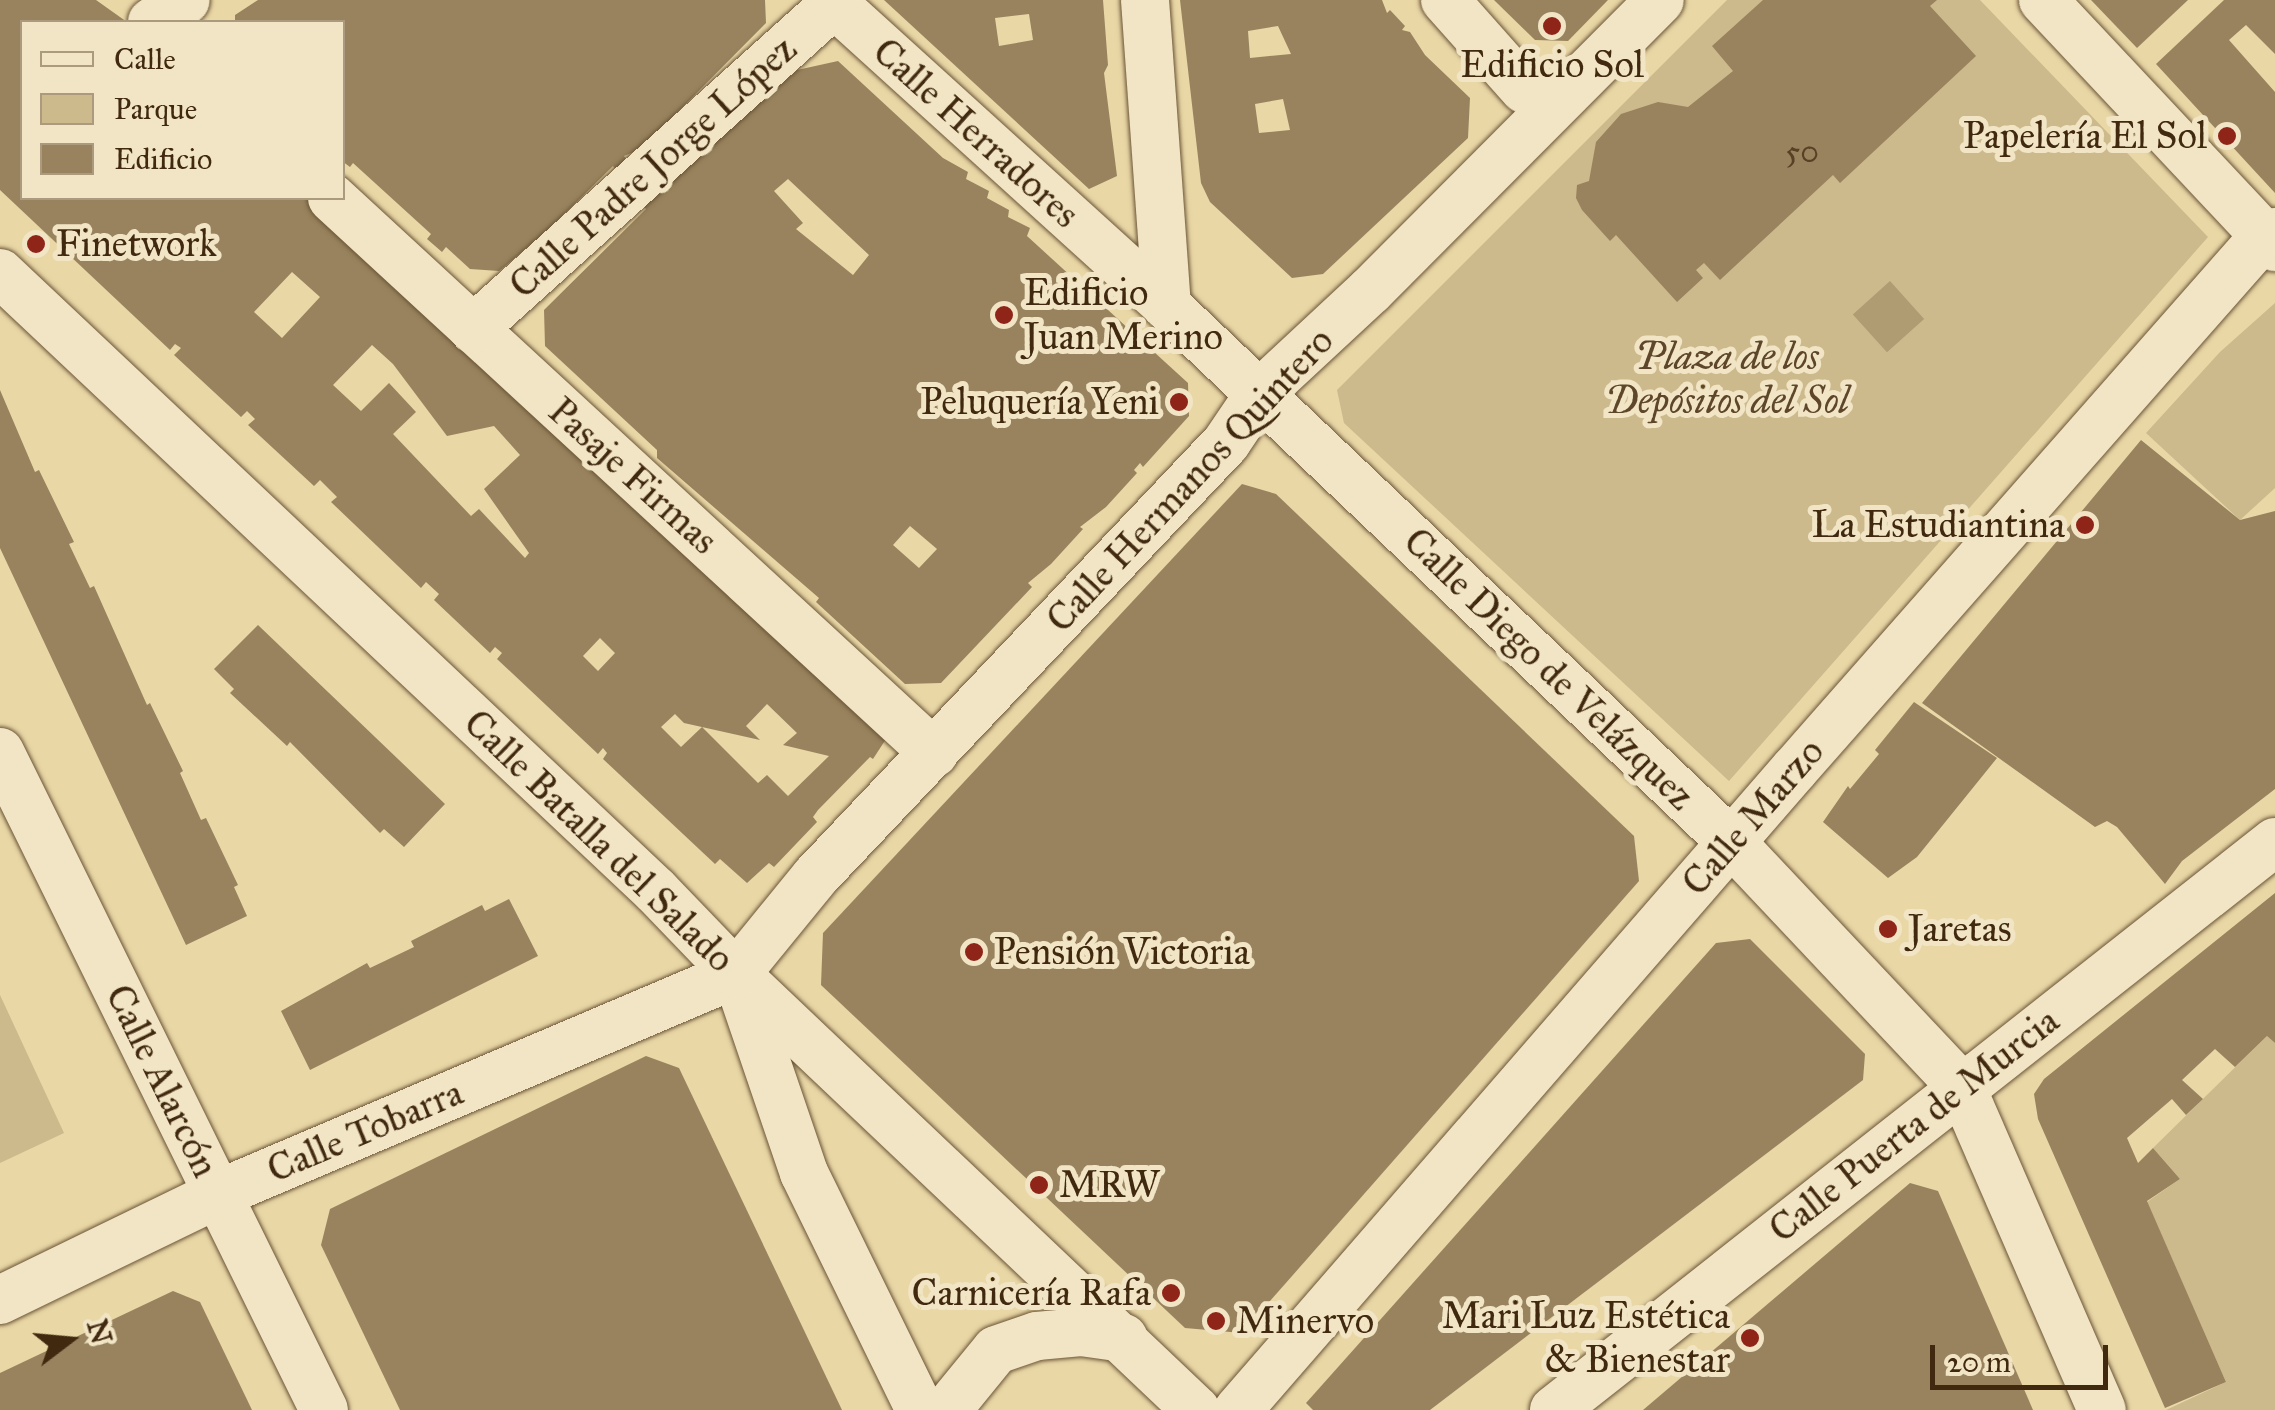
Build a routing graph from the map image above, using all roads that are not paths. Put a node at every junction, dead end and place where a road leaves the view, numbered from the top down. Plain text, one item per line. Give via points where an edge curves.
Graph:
1 (121, 0) edge
2 (186, 0) edge
3 (1145, 0) edge
4 (1445, 0) edge
5 (1660, 0) edge
6 (2043, 0) edge
7 (832, 2) edge
8 (146, 20) edge
9 (152, 20) edge
10 (1524, 89) dead end
11 (334, 200) edge
12 (2272, 238) edge
13 (0, 273) edge
14 (1167, 306) junction
15 (472, 329) junction
16 (1259, 394) junction
17 (0, 752) edge
18 (934, 753) junction
19 (1731, 842) junction
20 (2275, 842) edge
21 (736, 974) junction
22 (1961, 1086) junction
23 (218, 1194) junction
24 (0, 1300) edge
25 (1124, 1338) junction
26 (324, 1410) edge
27 (920, 1410) edge
28 (947, 1410) edge
29 (1196, 1410) edge
30 (1238, 1410) edge
31 (1554, 1410) edge
32 (2102, 1410) edge

1 - 8 street
2 - 9 street
3 - 14 street
4 - 10 street
5 - 16 street, Calle Hermanos Quintero
6 - 12 street
7 - 14 street, Calle Herradores
7 - 15 street, Calle Padre Jorge López
11 - 15 street, Pasaje Firmas
12 - 19 street, Calle Marzo
13 - 21 street, Calle Batalla del Salado
14 - 16 street, Calle Herradores
15 - 18 street, Pasaje Firmas
16 - 18 street, Calle Hermanos Quintero via 1226,443
16 - 19 street, Calle Diego de Velázquez
17 - 23 street, Calle Alarcón
18 - 21 street, Calle Hermanos Quintero via 815,877
19 - 22 street, Calle Diego de Velázquez
19 - 30 street, Calle Marzo
20 - 22 street, Calle Puerta de Murcia
21 - 23 street, Calle Tobarra
21 - 25 street, Calle Batalla del Salado
21 - 27 street via 804,1173
22 - 31 street, Calle Puerta de Murcia
22 - 32 street, Calle Diego de Velázquez
23 - 24 street, Calle Tobarra
23 - 26 street, Calle Alarcón
25 - 28 street via 1081,1332 1037,1336 996,1350
25 - 29 street, Calle Batalla del Salado

